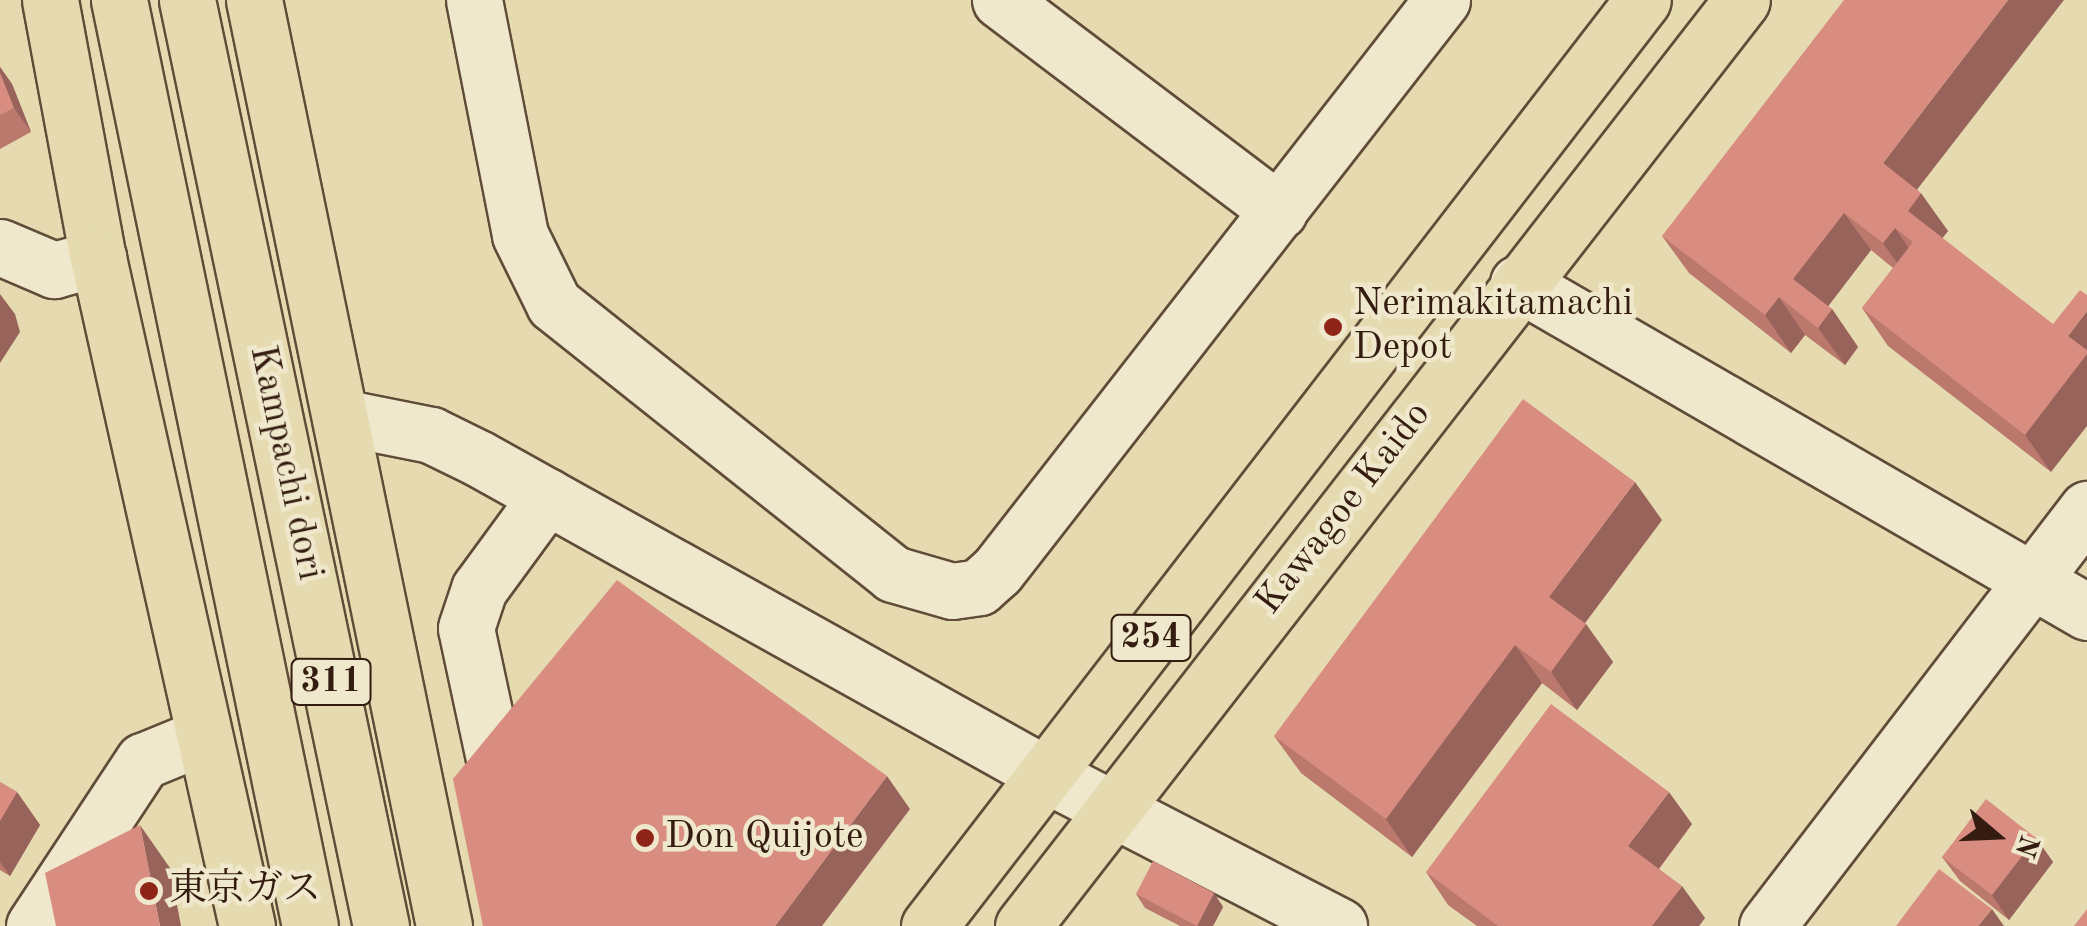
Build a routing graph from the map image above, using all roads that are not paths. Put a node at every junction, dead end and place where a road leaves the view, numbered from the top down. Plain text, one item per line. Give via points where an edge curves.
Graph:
1 (50, 0) edge
2 (119, 0) edge
3 (187, 0) edge
4 (254, 0) edge
5 (474, 0) edge
6 (1000, 0) edge
7 (1442, 0) edge
8 (1643, 0) edge
9 (1742, 0) edge
10 (1279, 210) junction
11 (0, 248) edge
12 (98, 258) junction
13 (1518, 284) junction
14 (341, 417) junction
15 (547, 496) junction
16 (2087, 509) edge
17 (2032, 580) junction
18 (2087, 612) edge
19 (204, 736) junction
20 (1045, 774) junction
21 (499, 782) edge
22 (1116, 804) junction
23 (34, 926) edge
24 (247, 926) edge
25 (310, 926) edge
26 (381, 926) edge
27 (444, 926) edge
28 (929, 926) edge
29 (1023, 926) edge
30 (1339, 926) edge
31 (1767, 926) edge

1 - 12 main road
2 - 25 main road, Kampachi dori / 311
3 - 26 main road, Kampachi dori / 311
4 - 14 main road
5 - 10 street via 520,234 554,304 892,574 923,586 979,587 998,571
6 - 10 street
7 - 10 street
8 - 20 main road, Kawagoe Kaido / 254
9 - 13 main road, Kawagoe Kaido / 254
11 - 12 street via 54,270
12 - 19 main road
13 - 17 street
13 - 22 main road, Kawagoe Kaido / 254
14 - 15 street via 431,435
14 - 27 main road
15 - 20 street
15 - 21 street via 479,588 467,644
16 - 17 street
17 - 18 street
17 - 31 street
19 - 23 street via 143,761
19 - 24 main road
20 - 22 street
20 - 28 main road, Kawagoe Kaido / 254
22 - 29 main road, Kawagoe Kaido / 254
22 - 30 street

